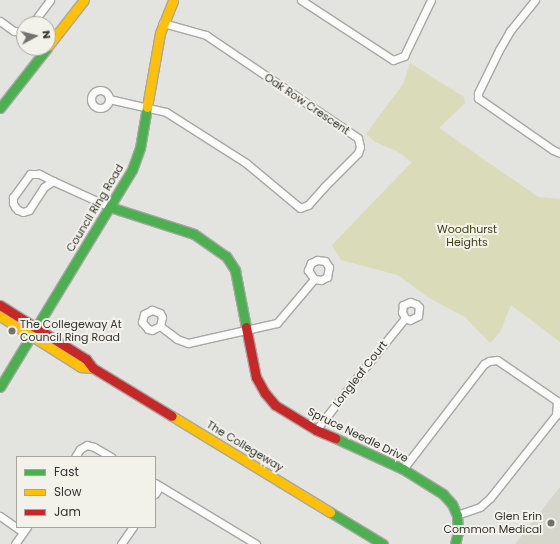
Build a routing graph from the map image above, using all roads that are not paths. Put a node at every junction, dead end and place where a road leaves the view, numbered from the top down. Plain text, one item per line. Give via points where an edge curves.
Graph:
1 (50, 0) edge
2 (84, 0) edge
3 (172, 0) edge
4 (301, 0) edge
5 (431, 0) edge
6 (535, 0) edge
7 (38, 16) edge
8 (0, 21) edge
9 (163, 23) junction
10 (16, 31) edge
11 (56, 36) edge
12 (40, 56) edge
13 (109, 100) dead end
14 (0, 108) edge
15 (147, 108) junction
16 (560, 153) edge
17 (53, 180) junction
18 (110, 208) junction
19 (314, 279) dead end
20 (0, 305) edge
21 (0, 316) edge
22 (406, 318) dead end
23 (160, 326) dead end
24 (36, 328) junction
25 (247, 331) junction
26 (31, 336) junction
27 (93, 368) junction
28 (0, 387) edge
29 (316, 430) junction
30 (76, 456) edge
31 (109, 456) edge
32 (403, 469) junction
33 (157, 485) edge
34 (457, 515) junction
35 (0, 516) edge
36 (16, 525) edge
37 (131, 528) edge
38 (25, 530) edge
39 (251, 543) edge
40 (15, 544) edge
41 (121, 544) edge
42 (383, 544) edge
43 (455, 544) edge

1 - 7 street
2 - 11 street
3 - 9 street, Council Ring Road
4 - 5 street via 393,60 404,56
6 - 16 street via 510,31 478,93 478,98
8 - 10 street
9 - 15 street, Council Ring Road
9 - 15 street, Oak Row Crescent via 206,35 358,138 360,147 358,153 308,205 300,208 246,163 166,112
12 - 14 street
13 - 15 street, Oak Row Crescent
15 - 18 street, Council Ring Road via 140,148 134,165
17 - 17 street via 39,174 30,174 13,197 12,203 23,212 30,210 44,187
17 - 18 street
18 - 24 street, Council Ring Road
18 - 25 street, Spruce Needle Drive via 194,234 226,256 235,270
19 - 25 street via 277,323
20 - 24 street, The Collegeway
21 - 26 street, The Collegeway
22 - 29 street, Longleaf Court
23 - 25 street via 177,339 188,343
24 - 26 street, Council Ring Road
24 - 27 street, The Collegeway via 86,359
25 - 29 street, Spruce Needle Drive via 256,377 265,393 275,405
26 - 27 street, The Collegeway via 81,367
26 - 28 street, Council Ring Road
27 - 42 street, The Collegeway
29 - 32 street, Spruce Needle Drive
30 - 31 street via 87,445
32 - 34 street, Spruce Needle Drive via 443,494
32 - 34 street via 484,364 489,361 497,360 557,401 556,415 490,498 480,507
33 - 39 street
34 - 43 street via 458,532
35 - 36 street
37 - 41 street
38 - 40 street

